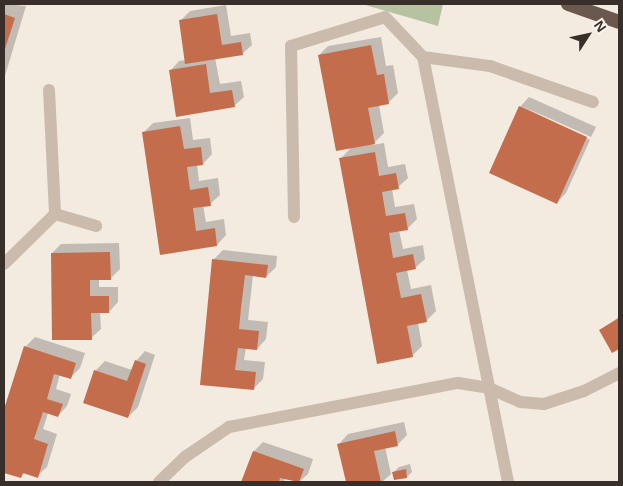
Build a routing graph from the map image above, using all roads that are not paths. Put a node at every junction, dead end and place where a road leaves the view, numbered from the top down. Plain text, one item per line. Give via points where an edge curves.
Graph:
1 (568, 4) edge
2 (619, 22) edge
3 (423, 57) junction
4 (49, 90) dead end
5 (594, 102) dead end
6 (55, 214) junction
7 (294, 217) dead end
8 (96, 226) dead end
9 (4, 264) edge
10 (619, 374) edge
11 (489, 388) junction
12 (159, 482) edge
13 (508, 482) edge

1 - 2 highway
3 - 5 street via 490,66
3 - 7 street via 385,17 291,46
3 - 11 street
4 - 6 street
6 - 8 street
6 - 9 street
10 - 11 street via 584,391 544,404 521,402
11 - 12 street via 458,384 229,427 186,457
11 - 13 street

